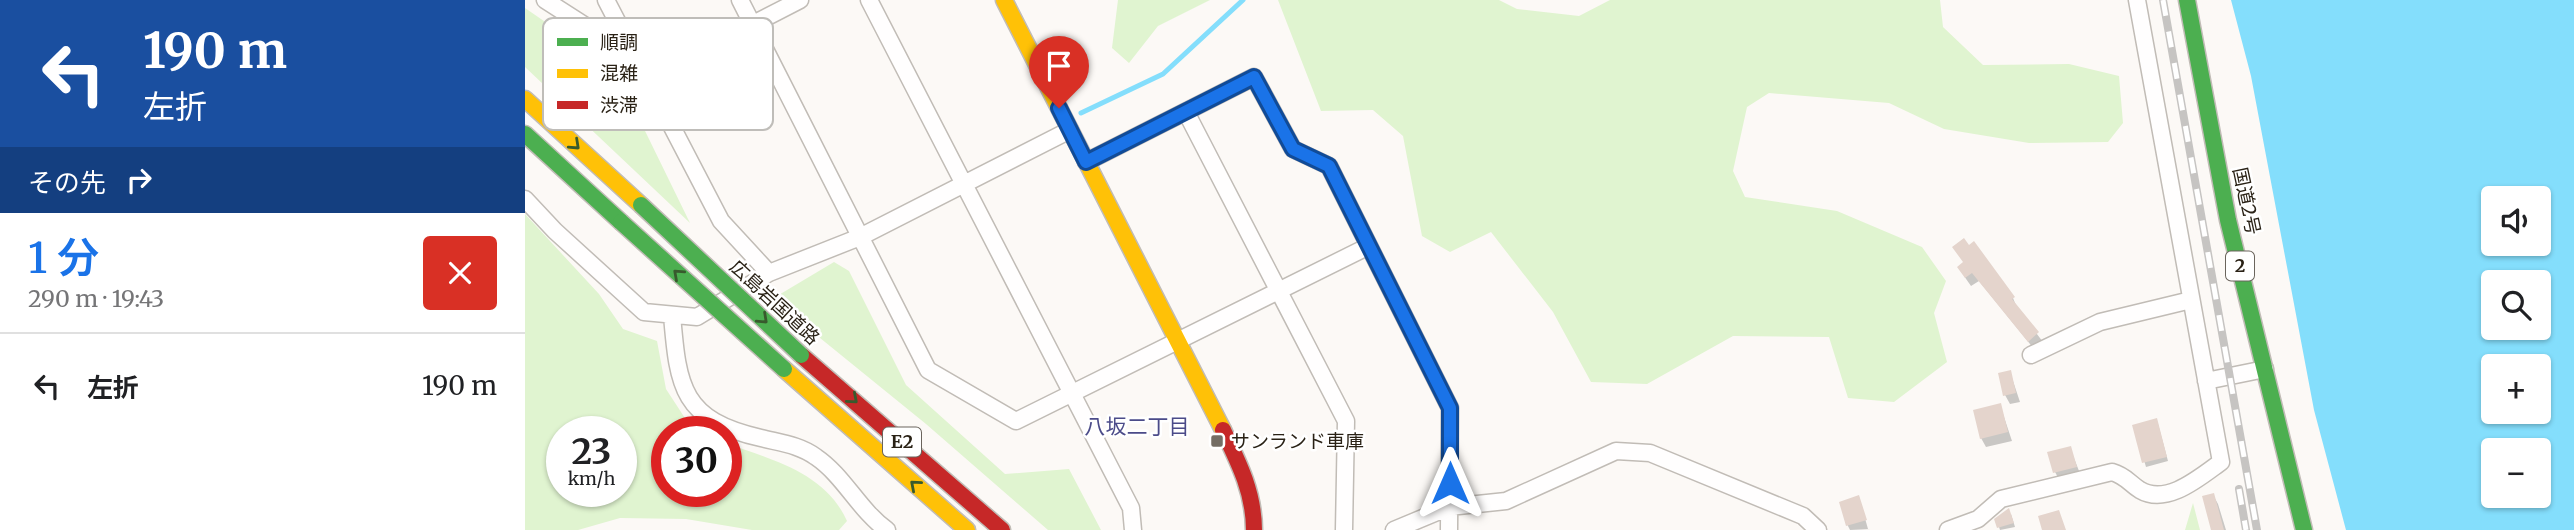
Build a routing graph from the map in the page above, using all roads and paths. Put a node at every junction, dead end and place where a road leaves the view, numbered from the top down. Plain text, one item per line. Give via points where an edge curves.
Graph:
1 (545, 0) edge
2 (606, 0) edge
3 (740, 0) edge
4 (800, 0) edge
5 (869, 0) edge
6 (1004, 0) edge
7 (2137, 0) edge
8 (2187, 0) edge
9 (573, 18) edge
10 (614, 18) edge
11 (749, 18) edge
12 (764, 18) edge
13 (773, 65) edge
14 (525, 99) edge
15 (1186, 112) junction
16 (543, 115) edge
17 (559, 130) edge
18 (673, 130) edge
19 (1070, 130) junction
20 (525, 134) edge
21 (1086, 162) junction
22 (962, 185) junction
23 (525, 199) edge
24 (860, 237) junction
25 (1369, 246) junction
26 (769, 273) junction
27 (1281, 291) junction
28 (2191, 300) junction
29 (673, 315) junction
30 (1177, 341) junction
31 (2031, 355) dead end
32 (2265, 369) junction
33 (2206, 381) junction
34 (1072, 396) junction
35 (1450, 508) junction
36 (887, 530) edge
37 (967, 530) edge
38 (1002, 530) edge
39 (1133, 530) edge
40 (1254, 530) edge
41 (1345, 530) edge
42 (1394, 530) edge
43 (1449, 530) edge
44 (1818, 530) edge
45 (1948, 530) edge
46 (2304, 530) edge

1 - 9 street
2 - 10 street
3 - 11 street
4 - 12 street
5 - 22 street
6 - 19 main road
7 - 28 street
8 - 32 main road, 国道2号 / 2 via 2228,220
13 - 24 street
14 -> 16 main road, 広島岩国道路 / E2, bridge
15 - 21 street
15 - 25 street via 1254,77 1293,149 1329,166
15 - 27 street
17 -> 38 main road, 広島岩国道路 / E2, bridge via 801,355
18 - 26 street via 721,221
19 - 21 main road
19 - 22 street
37 -> 20 main road, E2, bridge
21 - 30 main road
22 - 24 street
22 - 34 street
23 - 29 street via 644,312
24 - 26 street
24 - 34 street via 928,369 1016,421
25 - 27 street
25 - 35 street via 1450,408
26 - 29 street via 697,317
27 - 30 street
27 - 41 street via 1346,421
28 - 31 street via 2100,322
28 - 33 street
29 - 36 street via 676,370 688,399 707,419 732,432 801,447 819,458 871,519
30 - 34 street
30 - 40 main road via 1240,464 1254,506
32 - 33 street
32 - 46 main road, 国道2号 / 2
33 - 45 street via 2221,462 2174,494 2141,491 2125,476 2112,472 2001,499 1977,519
34 - 39 street via 1131,508
35 - 42 street
35 - 43 street
35 - 44 street via 1506,501 1616,451 1650,453 1803,516

